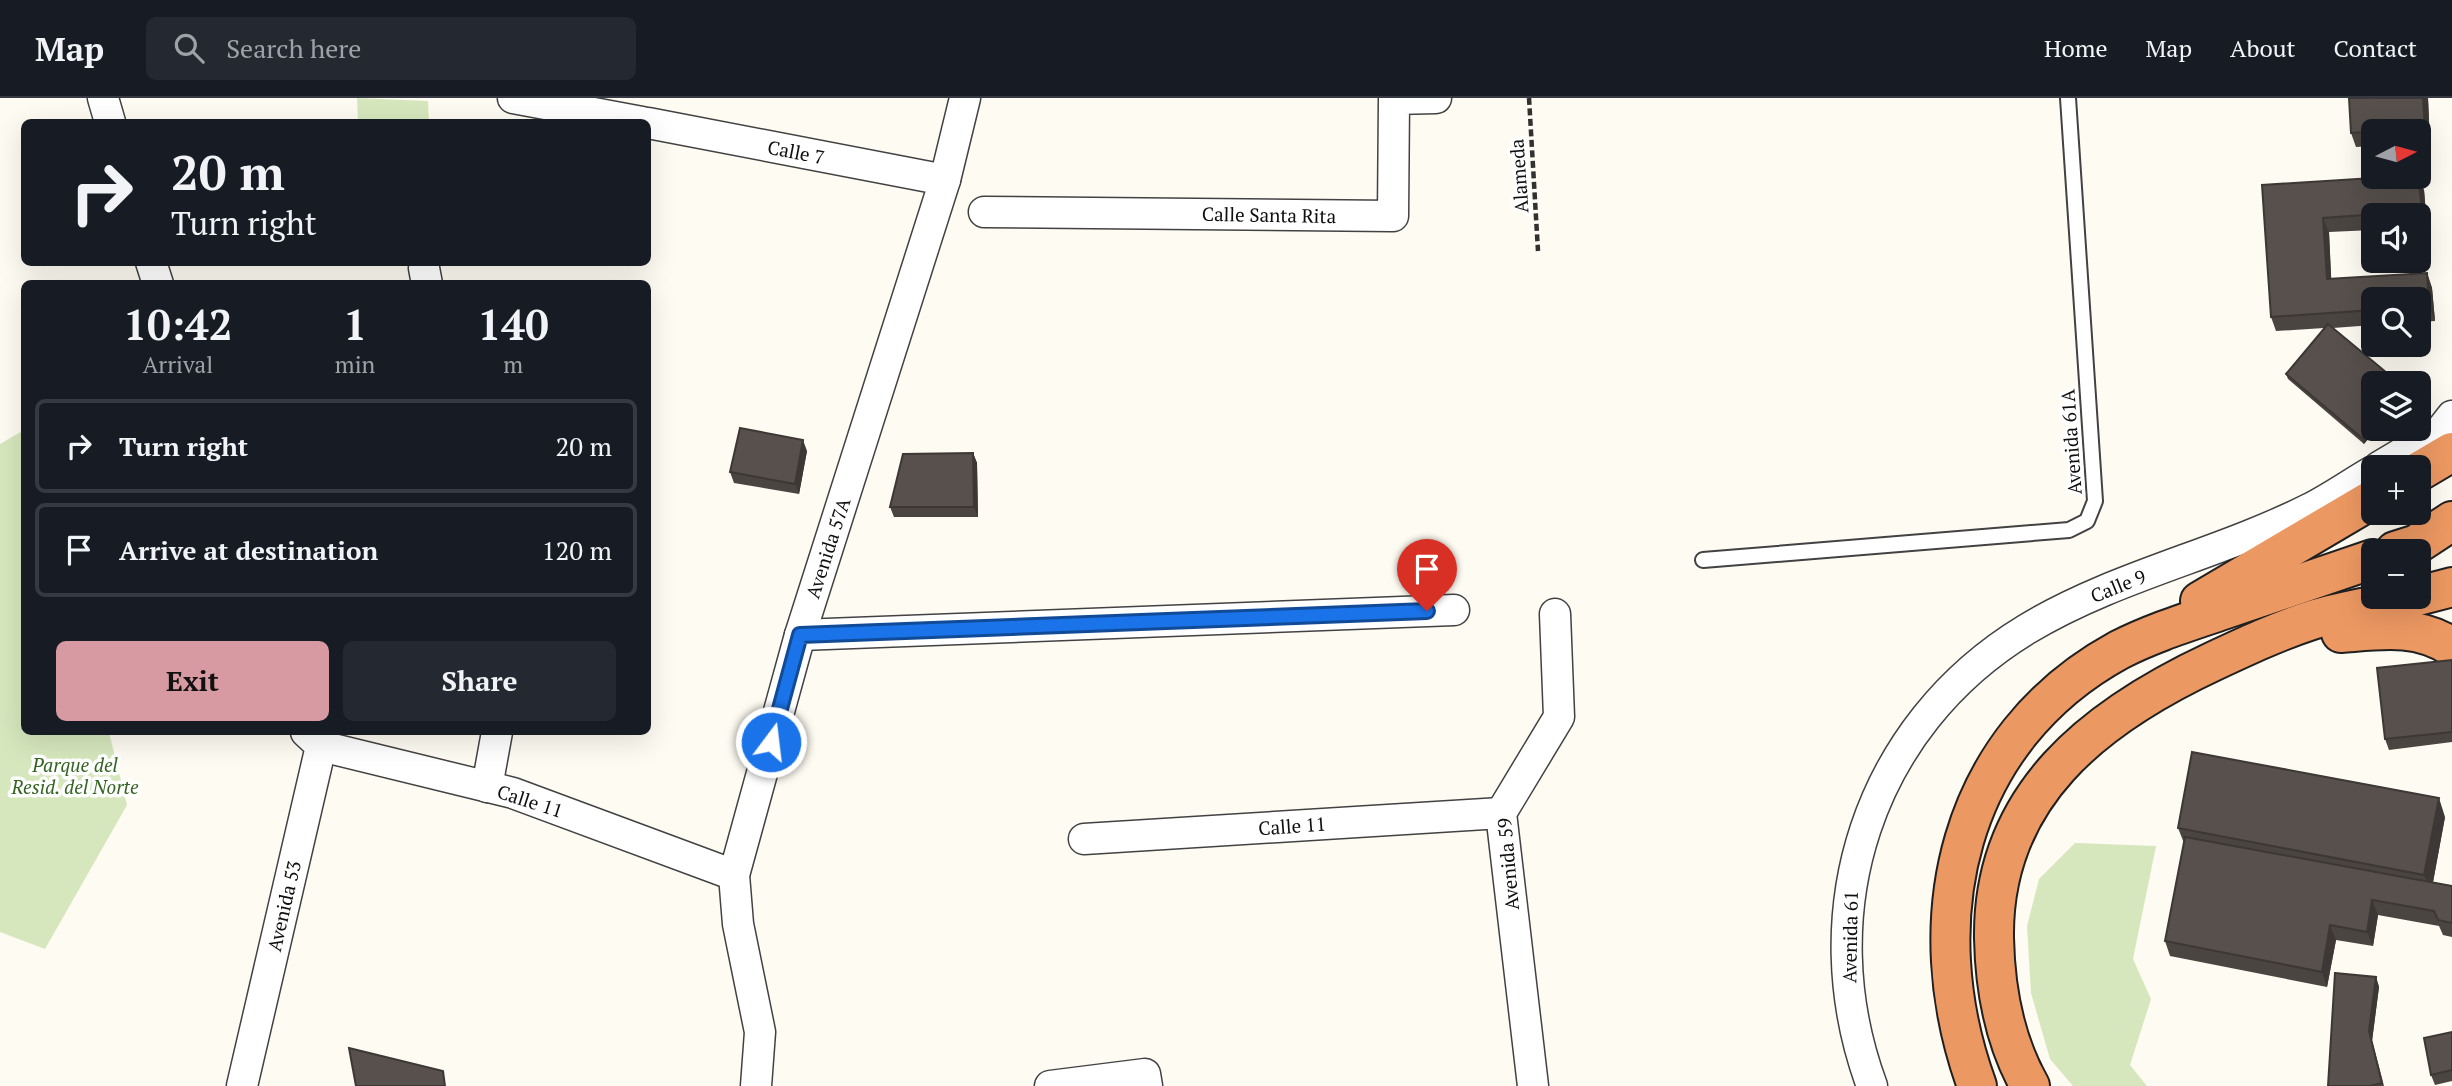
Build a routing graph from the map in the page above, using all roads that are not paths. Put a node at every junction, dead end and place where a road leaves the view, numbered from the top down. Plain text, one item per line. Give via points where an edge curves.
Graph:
1 (103, 98) edge
2 (513, 98) edge
3 (965, 98) edge
4 (1436, 98) edge
5 (2068, 98) edge
6 (109, 119) edge
7 (626, 119) edge
8 (651, 125) edge
9 (945, 180) junction
10 (984, 212) dead end
11 (2452, 415) edge
12 (2452, 452) edge
13 (2399, 455) edge
14 (2431, 464) edge
15 (2361, 478) edge
16 (2361, 506) edge
17 (2452, 521) edge
18 (2425, 539) edge
19 (1703, 560) dead end
20 (2361, 563) edge
21 (2452, 587) edge
22 (2431, 592) edge
23 (2361, 609) edge
24 (1454, 610) dead end
25 (1555, 614) dead end
26 (800, 635) junction
27 (2259, 640) junction
28 (2452, 647) edge
29 (2120, 650) junction
30 (497, 735) edge
31 (313, 739) edge
32 (1899, 753) joint
33 (487, 787) junction
34 (1501, 813) junction
35 (1084, 839) dead end
36 (734, 875) junction
37 (242, 1086) edge
38 (756, 1086) edge
39 (1050, 1086) edge
40 (1147, 1086) edge
41 (1533, 1086) edge
42 (1872, 1086) edge
43 (1977, 1086) edge
44 (2030, 1086) edge

1 - 6 street
2 - 7 street
3 - 9 street, Avenida 57A
4 - 10 street, Calle Santa Rita via 1394,99 1393,216
5 - 19 lane, Avenida 61A via 2095,502 2087,521 2069,530
8 - 9 street, Calle 7
9 - 26 street, Avenida 57A
11 - 13 street via 2441,430
12 - 14 highway
15 - 32 street, Calle 9 via 2310,509 2099,592 2026,630 1957,681
16 - 29 highway
17 - 18 highway
20 - 29 highway
21 - 22 highway
23 - 27 highway via 2312,620
24 - 26 street
25 - 34 street, Avenida 59 via 1559,717
26 - 36 street, Avenida 57A
27 - 28 highway via 2395,629 2420,631
27 - 44 highway via 2169,682 2119,712 2052,774 2025,812 2002,870 1994,958 2007,1029
29 - 43 highway via 2067,686 2038,713 1993,775 1964,841 1951,898 1950,974 1959,1033
30 - 33 street
31 - 33 street, Calle 11
31 - 37 street, Avenida 53
32 - 42 street, Avenida 61 via 1867,817 1846,917 1849,1001
33 - 36 street, Calle 11
34 - 35 street, Calle 11
34 - 41 street, Avenida 59
36 - 38 street, Avenida 57A via 738,924 760,1032
39 - 40 street via 1145,1074

